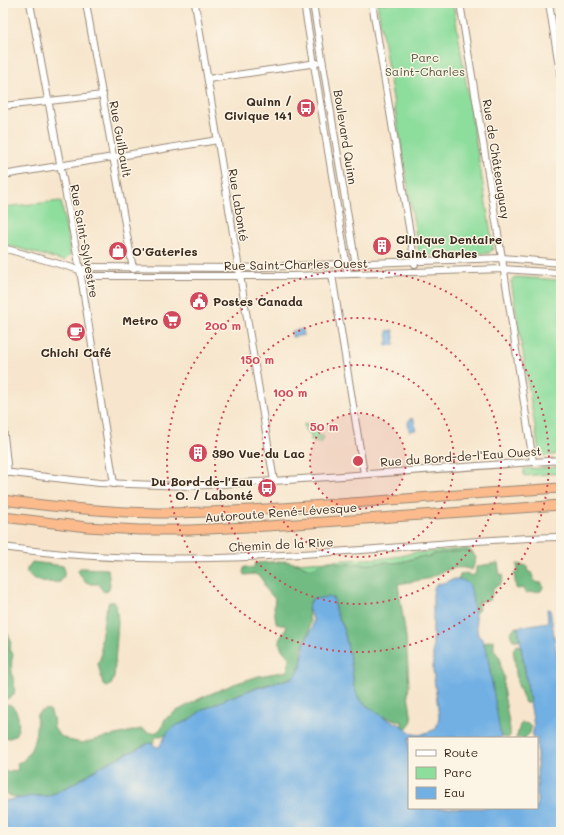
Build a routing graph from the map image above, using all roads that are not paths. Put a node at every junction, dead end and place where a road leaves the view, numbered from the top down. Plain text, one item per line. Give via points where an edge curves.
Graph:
1 (30, 3) edge
2 (86, 3) edge
3 (195, 3) edge
4 (304, 3) edge
5 (313, 3) edge
6 (372, 3) edge
7 (460, 3) edge
8 (549, 3) edge
9 (561, 34) edge
10 (554, 35) junction
11 (323, 62) junction
12 (314, 64) junction
13 (208, 79) junction
14 (561, 79) edge
15 (102, 96) junction
16 (48, 101) junction
17 (3, 106) edge
18 (218, 140) junction
19 (113, 158) junction
20 (60, 166) junction
21 (3, 175) edge
22 (3, 248) edge
23 (502, 258) junction
24 (414, 262) junction
25 (561, 263) edge
26 (347, 264) junction
27 (356, 264) junction
28 (133, 267) junction
29 (239, 268) junction
30 (503, 268) junction
31 (80, 270) junction
32 (415, 272) junction
33 (561, 273) edge
34 (348, 274) junction
35 (357, 274) junction
36 (332, 275) junction
37 (240, 276) junction
38 (134, 277) junction
39 (3, 427) edge
40 (561, 460) edge
41 (534, 462) junction
42 (6, 472) edge
43 (364, 474) junction
44 (274, 481) junction
45 (114, 484) junction
46 (561, 488) edge
47 (3, 500) edge
48 (561, 505) edge
49 (3, 517) edge
50 (561, 537) edge
51 (3, 547) edge

1 - 16 street, Rue Saint-Sylvestre
2 - 15 street, Rue Guilbault
3 - 13 street, Rue Labonté
4 - 12 street, Boulevard Quinn
5 - 11 street, Boulevard Quinn
6 - 24 street
7 - 23 street, Rue de Châteauguay
8 - 10 street
9 - 10 street
10 - 14 street
11 - 12 street
11 - 27 street, Boulevard Quinn
12 - 13 street
12 - 26 street, Boulevard Quinn
13 - 18 street, Rue Labonté
15 - 16 street
15 - 19 street, Rue Guilbault
16 - 17 street
16 - 20 street, Rue Saint-Sylvestre
18 - 19 street
18 - 29 street, Rue Labonté
19 - 20 street
19 - 28 street, Rue Guilbault
20 - 21 street
20 - 31 street, Rue Saint-Sylvestre
22 - 31 street, Rue Saint-Charles Ouest
23 - 24 street, Rue Saint-Charles Ouest
23 - 25 street, Rue Saint-Charles Ouest
23 - 30 street, Rue de Châteauguay
24 - 27 street, Rue Saint-Charles Ouest
24 - 32 street
26 - 27 street, Rue Saint-Charles Ouest
26 - 29 street, Rue Saint-Charles Ouest
26 - 34 street, Boulevard Quinn
27 - 35 street, Boulevard Quinn
28 - 29 street, Rue Saint-Charles Ouest
28 - 31 street, Rue Saint-Charles Ouest via 90,267
28 - 38 street, Rue Guilbault
29 - 37 street, Rue Labonté
30 - 32 street, Rue Saint-Charles Ouest
30 - 33 street, Rue Saint-Charles Ouest
30 - 41 street, Rue de Châteauguay
31 - 38 street, Rue Saint-Charles Ouest via 93,276
31 - 45 street, Rue Saint-Sylvestre
32 - 35 street, Rue Saint-Charles Ouest
34 - 35 street, Rue Saint-Charles Ouest
34 - 36 street, Rue Saint-Charles Ouest
36 - 37 street, Rue Saint-Charles Ouest
36 - 43 street
37 - 38 street, Rue Saint-Charles Ouest
37 - 44 street, Rue Labonté
39 - 42 street
40 - 41 street, Rue du Bord-de-l'Eau Ouest
41 - 43 street, Rue du Bord-de-l'Eau Ouest
42 - 45 street, Rue du Bord-de-l'Eau Ouest
43 - 44 street, Rue du Bord-de-l'Eau Ouest
44 - 45 street, Rue du Bord-de-l'Eau Ouest via 191,486
46 - 47 highway, Autoroute René-Lévesque via 189,512 98,510
48 - 49 highway, Autoroute René-Lévesque via 190,530 87,527
50 - 51 street, Chemin de la Rive via 500,539 274,556 177,559 100,557

